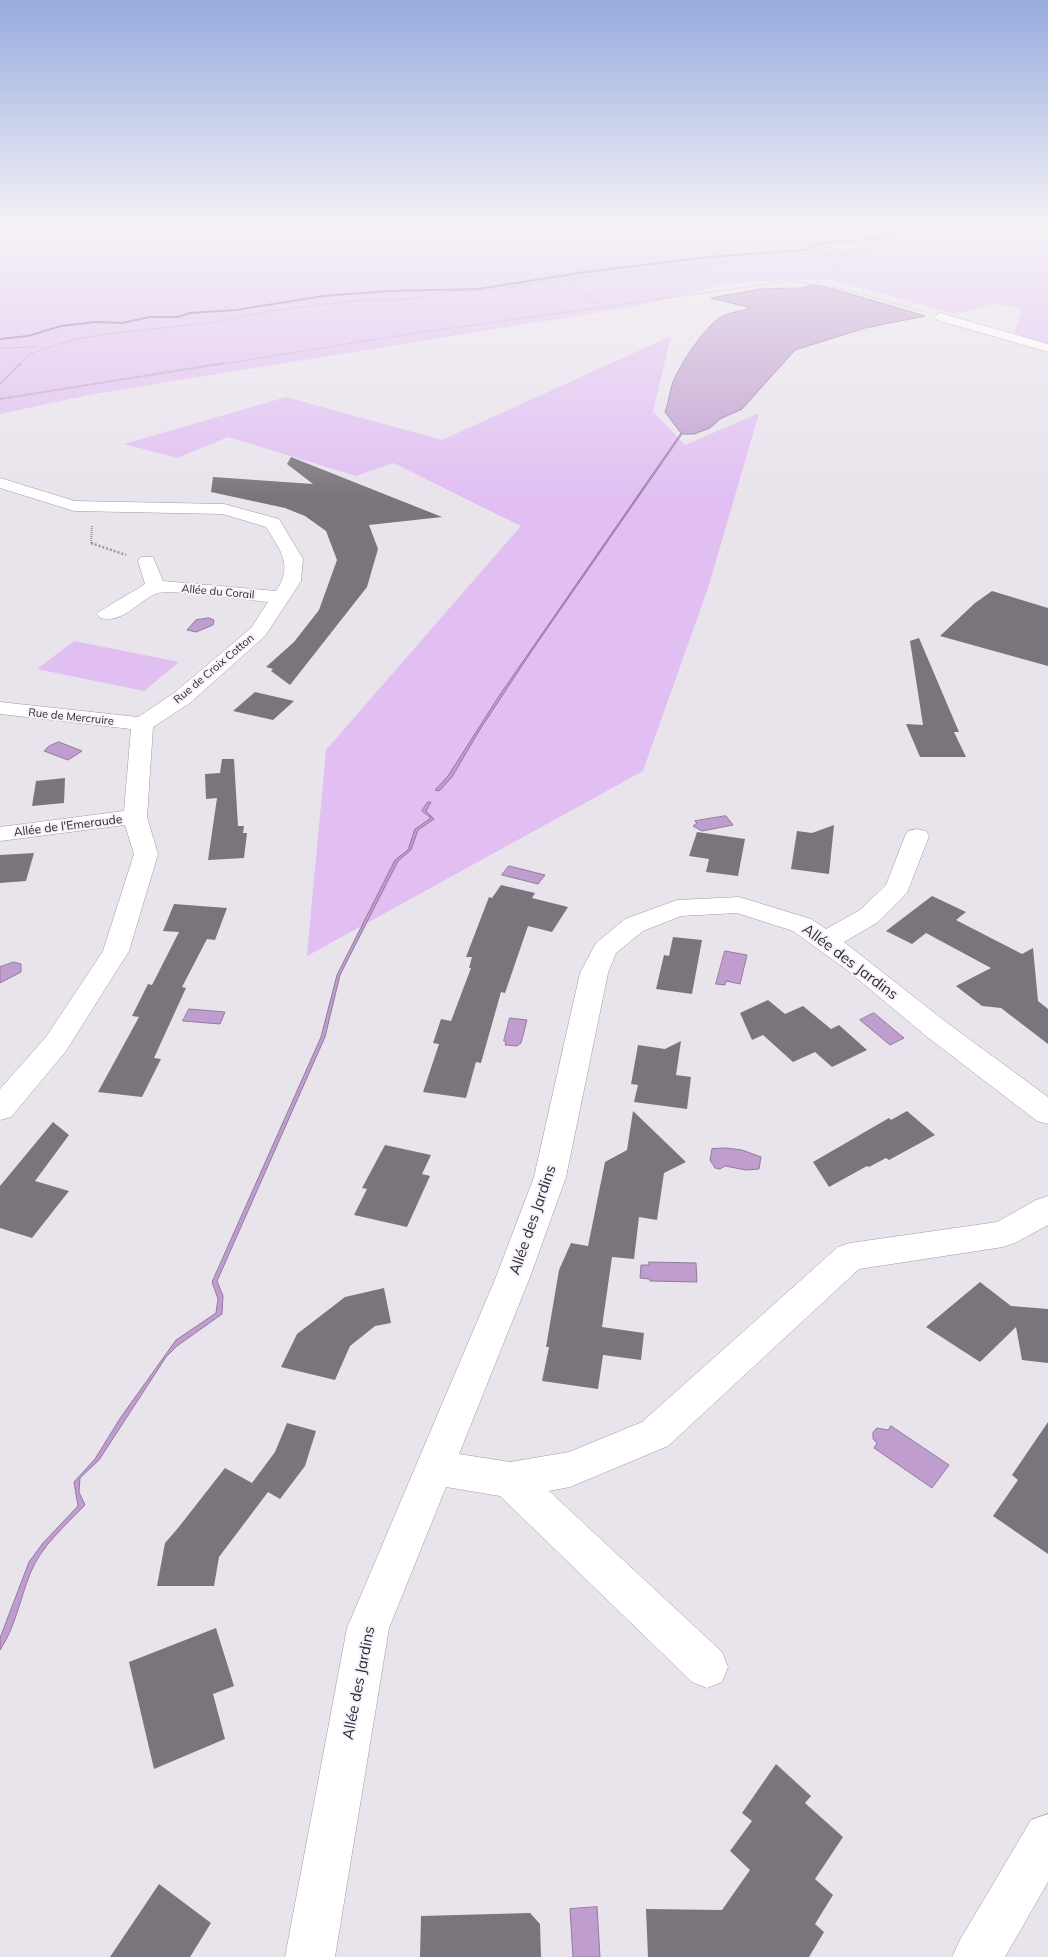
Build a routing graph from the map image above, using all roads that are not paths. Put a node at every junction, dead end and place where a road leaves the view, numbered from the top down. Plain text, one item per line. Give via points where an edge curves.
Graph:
1 (941, 317) dead end
2 (1048, 348) edge
3 (0, 483) edge
4 (147, 561) road end
5 (155, 586) junction
6 (281, 597) junction
7 (107, 614) dead end
8 (0, 708) edge
9 (142, 724) junction
10 (135, 818) junction
11 (0, 834) edge
12 (917, 836) dead end
13 (824, 941) junction
14 (0, 1109) edge
15 (1048, 1113) edge
16 (1048, 1209) edge
17 (434, 1467) junction
18 (510, 1480) junction
19 (707, 1667) dead end
20 (1048, 1837) edge
21 (310, 1957) edge
22 (977, 1957) edge

1 - 2 street
3 - 6 street, Rue de Croix Cotton via 74,506 224,509 273,523 294,558 292,581
4 - 5 street
5 - 6 street, Allée du Corail
5 - 7 street
6 - 9 street, Rue de Croix Cotton via 258,632 182,698
8 - 9 street, Rue de Mercruire
9 - 10 street
10 - 11 street, Allée de l'Emeraude
10 - 14 street via 146,854 116,951 56,1044
12 - 13 street via 898,888 869,916
13 - 15 street, Allée des Jardins
13 - 17 street, Allée des Jardins via 802,925 739,905 677,908 634,925 605,949 594,974 550,1177 513,1277
16 - 18 street via 1003,1234 850,1257 654,1434 570,1469
17 - 18 street
17 - 21 street, Allée des Jardins via 368,1628
18 - 19 street
20 - 22 street

